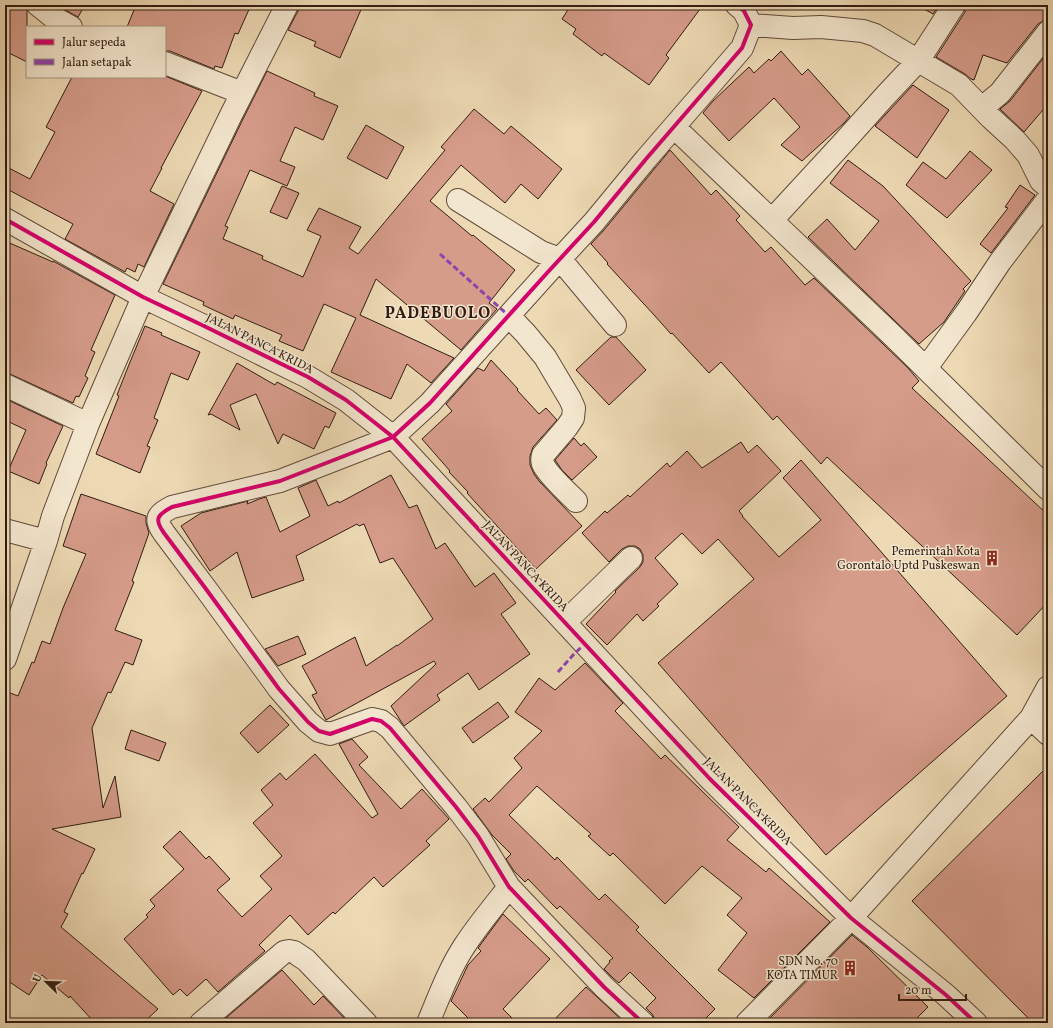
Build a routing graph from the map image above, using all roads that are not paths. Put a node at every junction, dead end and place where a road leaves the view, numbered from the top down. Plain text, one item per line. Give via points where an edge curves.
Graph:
1 (38, 5) edge
2 (287, 5) edge
3 (737, 5) edge
4 (954, 5) edge
5 (751, 25) junction
6 (69, 26) edge
7 (1048, 32) edge
8 (918, 61) junction
9 (166, 63) edge
10 (242, 93) junction
11 (982, 108) junction
12 (674, 127) junction
13 (1048, 187) edge
14 (1048, 199) edge
15 (458, 200) dead end
16 (5, 219) edge
17 (772, 220) junction
18 (560, 259) junction
19 (143, 297) junction
20 (508, 316) junction
21 (615, 325) dead end
22 (926, 368) junction
23 (5, 385) edge
24 (88, 424) junction
25 (393, 437) junction
26 (1048, 489) edge
27 (576, 501) dead end
28 (5, 530) edge
29 (46, 541) junction
30 (631, 558) dead end
31 (565, 622) junction
32 (5, 659) edge
33 (1048, 687) edge
34 (1031, 718) junction
35 (1048, 734) edge
36 (509, 886) junction
37 (851, 918) junction
38 (968, 1020) edge
39 (201, 1023) edge
40 (366, 1023) edge
41 (428, 1023) edge
42 (643, 1023) edge
43 (747, 1023) edge

1 - 6 street
2 - 10 street
3 - 5 street via 744,11
4 - 8 street
5 - 8 street via 863,31 875,35
5 - 12 street via 742,48
7 - 11 street via 1000,93
8 - 11 street via 959,85
8 - 17 street
9 - 10 street
10 - 19 street
11 - 13 street via 1028,155 1041,181
12 - 17 street
12 - 18 street
14 - 22 street via 1000,262
15 - 18 street via 541,252
16 - 19 street, JALAN PANCA KRIDA
17 - 22 street
18 - 20 street
18 - 21 street
19 - 24 street
19 - 25 street, JALAN PANCA KRIDA via 308,377 346,400
20 - 25 street via 430,403
20 - 27 street via 545,357 574,408 573,418 542,459 550,474
22 - 26 street
23 - 24 street
24 - 29 street
25 - 31 street, JALAN PANCA KRIDA
25 - 36 street via 280,481 172,508 160,515 159,526 278,690 300,714 319,731 330,734 372,718 390,728 478,836
28 - 29 street
29 - 32 street
30 - 31 street
31 - 37 street, JALAN PANCA KRIDA via 710,779
33 - 34 street
34 - 35 street
34 - 37 street
36 - 41 street via 465,945
36 - 42 street via 604,987
37 - 38 street, JALAN PANCA KRIDA via 946,994
37 - 43 street
39 - 40 street via 284,952 289,951 306,960

